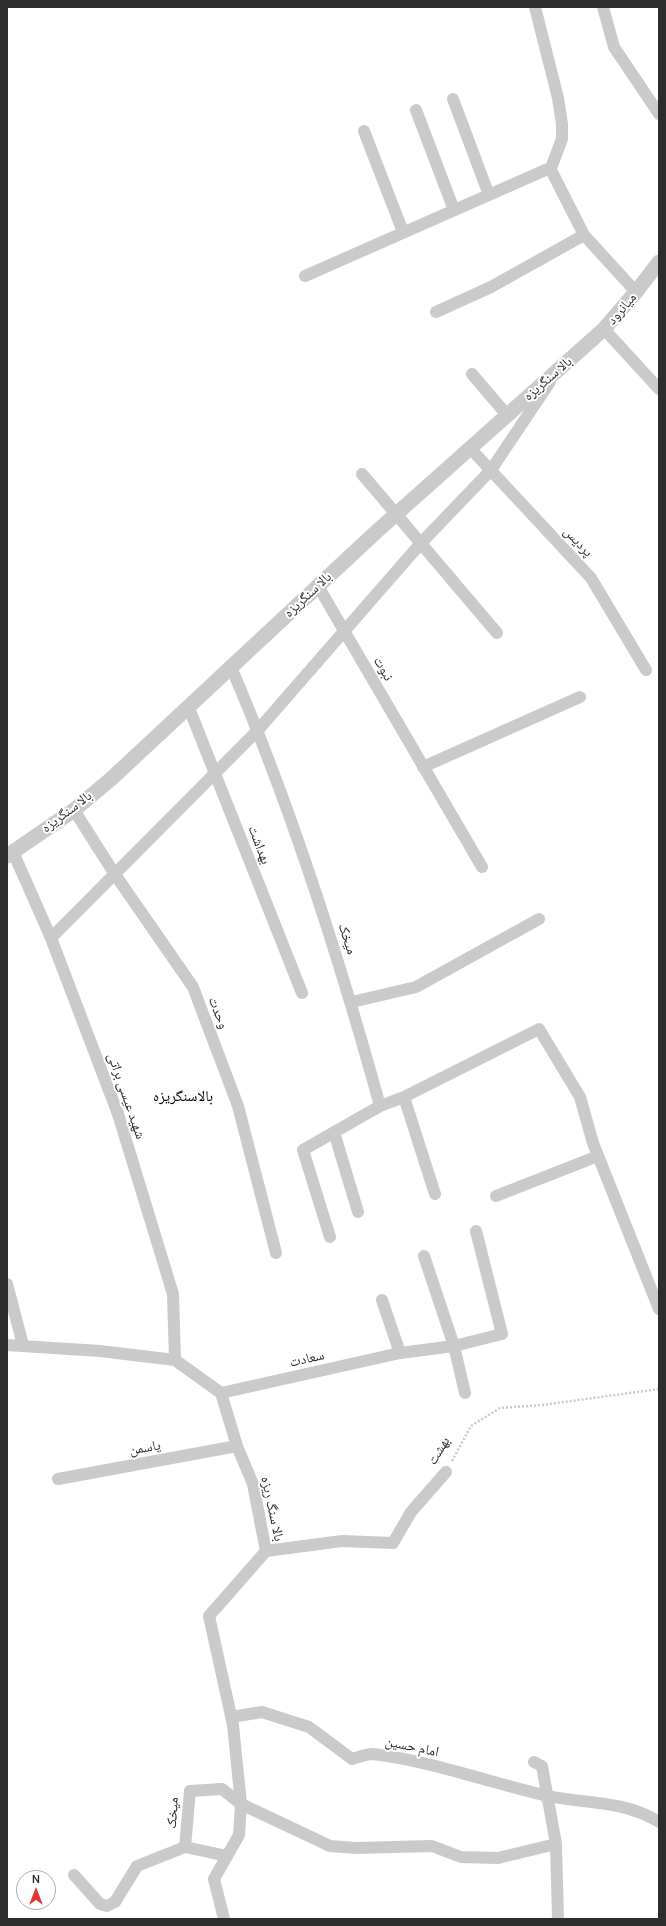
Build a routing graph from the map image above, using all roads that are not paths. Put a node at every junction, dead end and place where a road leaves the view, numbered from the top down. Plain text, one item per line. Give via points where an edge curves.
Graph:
1 (535, 7) edge
2 (603, 7) edge
3 (453, 99) dead end
4 (416, 110) dead end
5 (659, 114) edge
6 (364, 131) dead end
7 (551, 168) junction
8 (489, 195) junction
9 (454, 210) junction
10 (404, 232) junction
11 (584, 235) junction
12 (659, 262) edge
13 (305, 276) dead end
14 (636, 292) junction
15 (436, 312) dead end
16 (604, 329) junction
17 (556, 372) junction
18 (472, 374) dead end
19 (659, 389) edge
20 (507, 415) junction
21 (470, 448) junction
22 (491, 470) junction
23 (362, 474) dead end
24 (396, 514) junction
25 (421, 543) junction
26 (318, 586) junction
27 (344, 630) junction
28 (497, 632) dead end
29 (231, 667) junction
30 (646, 670) dead end
31 (580, 697) dead end
32 (189, 708) junction
33 (258, 730) junction
34 (423, 767) junction
35 (215, 774) junction
36 (74, 810) junction
37 (10, 854) edge
38 (482, 867) dead end
39 (114, 873) junction
40 (539, 919) dead end
41 (51, 938) junction
42 (302, 993) dead end
43 (352, 1002) junction
44 (404, 1097) junction
45 (380, 1106) junction
46 (334, 1132) junction
47 (598, 1156) junction
48 (435, 1194) dead end
49 (496, 1196) dead end
50 (358, 1212) dead end
51 (476, 1231) dead end
52 (330, 1237) dead end
53 (276, 1253) dead end
54 (424, 1256) dead end
55 (7, 1284) edge
56 (382, 1300) dead end
57 (659, 1309) edge
58 (7, 1345) edge
59 (23, 1345) junction
60 (454, 1346) junction
61 (400, 1353) junction
62 (175, 1360) junction
63 (465, 1393) dead end
64 (221, 1394) junction
65 (237, 1446) junction
66 (446, 1472) road end
67 (58, 1479) dead end
68 (266, 1551) junction
69 (231, 1717) junction
70 (534, 1762) dead end
71 (549, 1796) junction
72 (241, 1804) junction
73 (659, 1822) edge
74 (556, 1844) junction
75 (185, 1847) junction
76 (227, 1856) junction
77 (74, 1875) dead end
78 (224, 1919) edge
79 (558, 1919) edge

1 - 7 street via 562,124 562,139
2 - 5 street via 614,47
3 - 8 street
4 - 9 street
6 - 10 street
7 - 8 street
7 - 11 street
8 - 9 street
9 - 10 street
10 - 13 street
11 - 14 street
11 - 15 street via 491,287
12 - 14 street, میانرود
14 - 16 street, میانرود
16 - 17 street, بالا سنگریزه
16 - 19 street, میانرود
17 - 20 street, بالا سنگریزه
17 - 22 street
18 - 20 street
20 - 21 street, بالا سنگریزه
21 - 22 street, پردیس
21 - 24 street, بالا سنگریزه
22 - 25 street
22 - 30 street, پردیس via 591,578
23 - 24 street
24 - 25 street
24 - 26 street, بالا سنگریزه
25 - 27 street
25 - 28 street
26 - 27 street, نبوت
26 - 29 street, بالا سنگریزه
27 - 33 street
27 - 34 street, نبوت
29 - 32 street, بالا سنگریزه
29 - 33 street, میخک
31 - 34 street
32 - 35 street, بهداشت
32 - 36 street, بالا سنگریزه
33 - 35 street
33 - 43 street, میخک via 306,862
34 - 38 street, نبوت
35 - 39 street
35 - 42 street, بهداشت
36 - 37 street, بالا سنگریزه
36 - 39 street, وحدت
37 - 41 street, شهید عیسی براتی
39 - 41 street
39 - 53 street, وحدت via 193,987 238,1106
40 - 43 street via 416,987
41 - 62 street, شهید عیسی براتی via 118,1114 173,1294
43 - 45 street, میخک
44 - 45 street
44 - 47 street via 539,1029 580,1096
44 - 48 street
45 - 46 street
46 - 50 street
46 - 52 street via 303,1150
47 - 49 street
47 - 57 street
51 - 60 street, سعادت via 502,1334
54 - 60 street
55 - 59 street
56 - 61 street
58 - 59 street
59 - 62 street
60 - 61 street, سعادت
60 - 63 street
61 - 64 street, سعادت
62 - 64 street
64 - 65 street, بالا سنگ ریزه
65 - 67 street, یاسمن
65 - 68 street, بالا سنگ ریزه via 253,1484
66 - 68 street, بهشت via 411,1512 393,1544 342,1541
68 - 69 street, بالا سنگ ریزه via 209,1616
69 - 71 street, امام حسین via 262,1712 309,1727 352,1759 371,1754 429,1765
69 - 72 street, بالا سنگ ریزه
70 - 71 street via 542,1765
71 - 73 street via 615,1805 644,1813
71 - 74 street
72 - 74 street via 330,1846 432,1846 461,1857 498,1858
72 - 75 street, میخک via 222,1789 190,1791
72 - 76 street, بالا سنگ ریزه via 239,1834
74 - 79 street
75 - 76 street
75 - 77 street via 137,1866 115,1902 107,1906 100,1904
76 - 78 street, بالا سنگ ریزه via 214,1879

